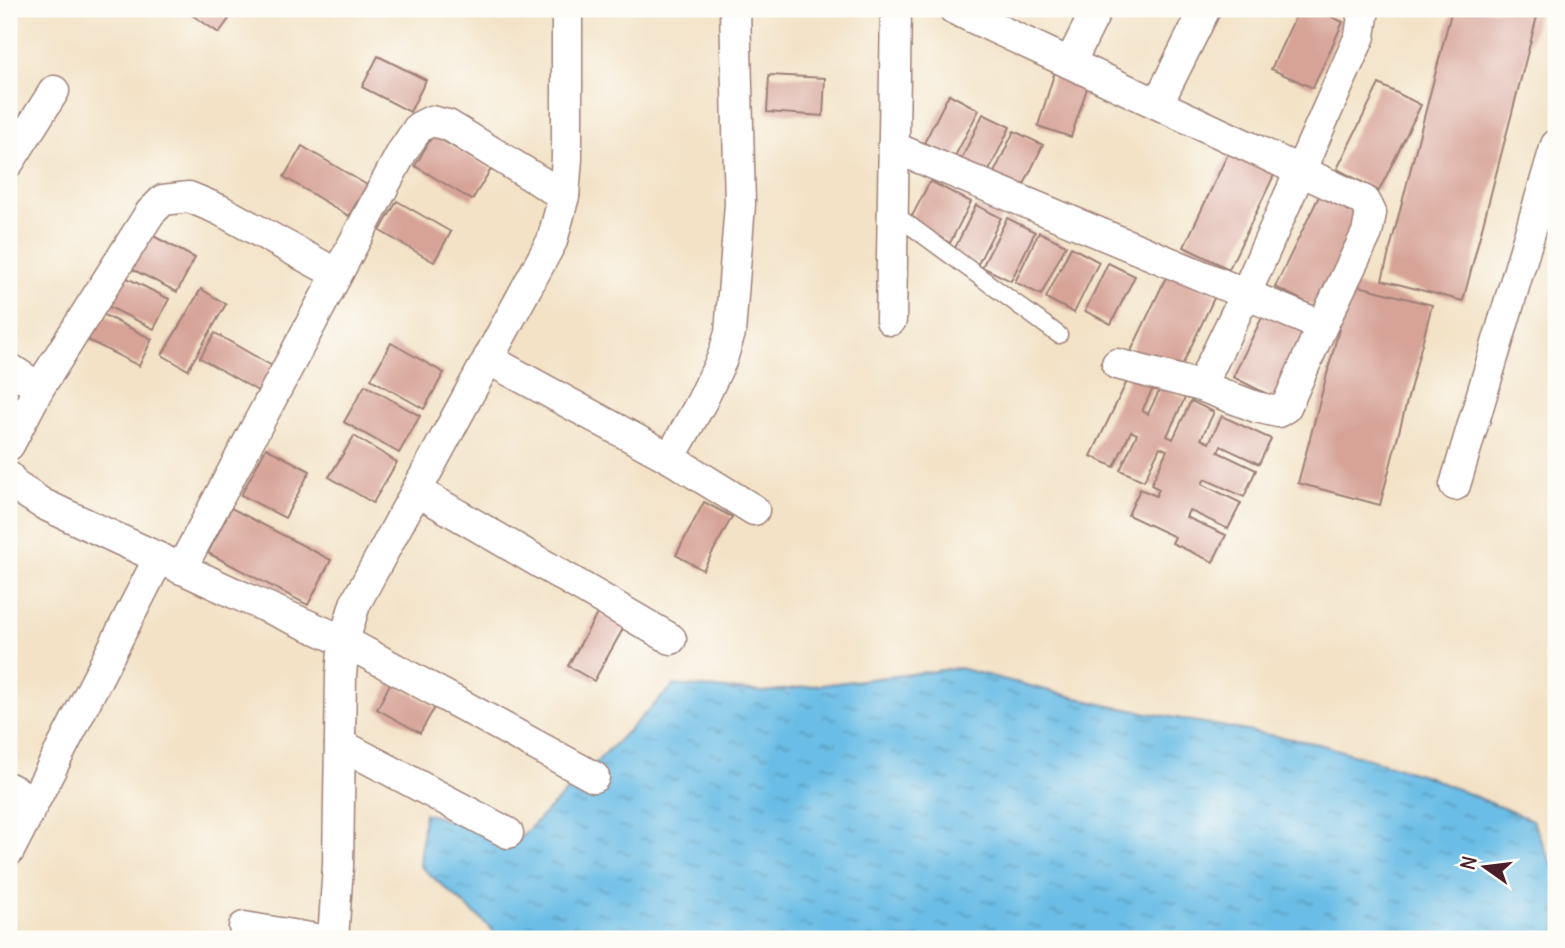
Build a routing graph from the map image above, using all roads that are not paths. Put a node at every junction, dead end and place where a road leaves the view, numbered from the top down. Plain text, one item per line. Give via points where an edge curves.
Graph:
1 (567, 9) edge
2 (735, 9) edge
3 (895, 9) edge
4 (954, 9) edge
5 (1097, 9) edge
6 (1205, 9) edge
7 (1359, 9) edge
8 (1070, 63) junction
9 (54, 91) dead end
10 (1158, 103) junction
11 (1556, 145) edge
12 (893, 147) junction
13 (9, 162) edge
14 (1301, 170) junction
15 (564, 196) junction
16 (893, 212) junction
17 (337, 274) junction
18 (1246, 293) junction
19 (891, 320) dead end
20 (1322, 326) junction
21 (1059, 335) dead end
22 (488, 359) junction
23 (1116, 364) dead end
24 (9, 368) edge
25 (1201, 386) junction
26 (39, 388) junction
27 (9, 445) edge
28 (670, 458) junction
29 (9, 477) edge
30 (1455, 485) dead end
31 (417, 491) junction
32 (754, 510) dead end
33 (170, 564) junction
34 (671, 639) dead end
35 (344, 641) junction
36 (340, 744) junction
37 (594, 777) dead end
38 (22, 794) edge
39 (508, 833) dead end
40 (9, 851) edge
41 (244, 927) dead end
42 (316, 939) edge
43 (332, 939) edge

1 - 15 street
2 - 28 street via 740,204 730,333 722,359
3 - 12 street
4 - 8 street
5 - 8 street
6 - 10 street
7 - 14 street via 1363,16 1360,36
8 - 10 street
9 - 13 street
10 - 14 street
11 - 30 street
12 - 16 street
12 - 18 street
14 - 18 street
14 - 20 street via 1366,201 1371,213 1367,233
15 - 17 street via 448,125 431,121 419,127 401,152
15 - 22 street via 552,241
16 - 19 street
16 - 21 lane
17 - 26 street via 220,210 189,197 163,200 149,213
17 - 33 street
18 - 20 street
18 - 25 street
20 - 25 street via 1286,407 1278,412
22 - 28 street
22 - 31 street
23 - 25 street
24 - 26 street
26 - 27 street
28 - 32 street
29 - 33 street via 43,505
31 - 34 street
31 - 35 street via 355,604
33 - 35 street
33 - 38 street
35 - 36 street
35 - 37 street
36 - 39 street
36 - 43 street
38 - 40 street
41 - 42 street

